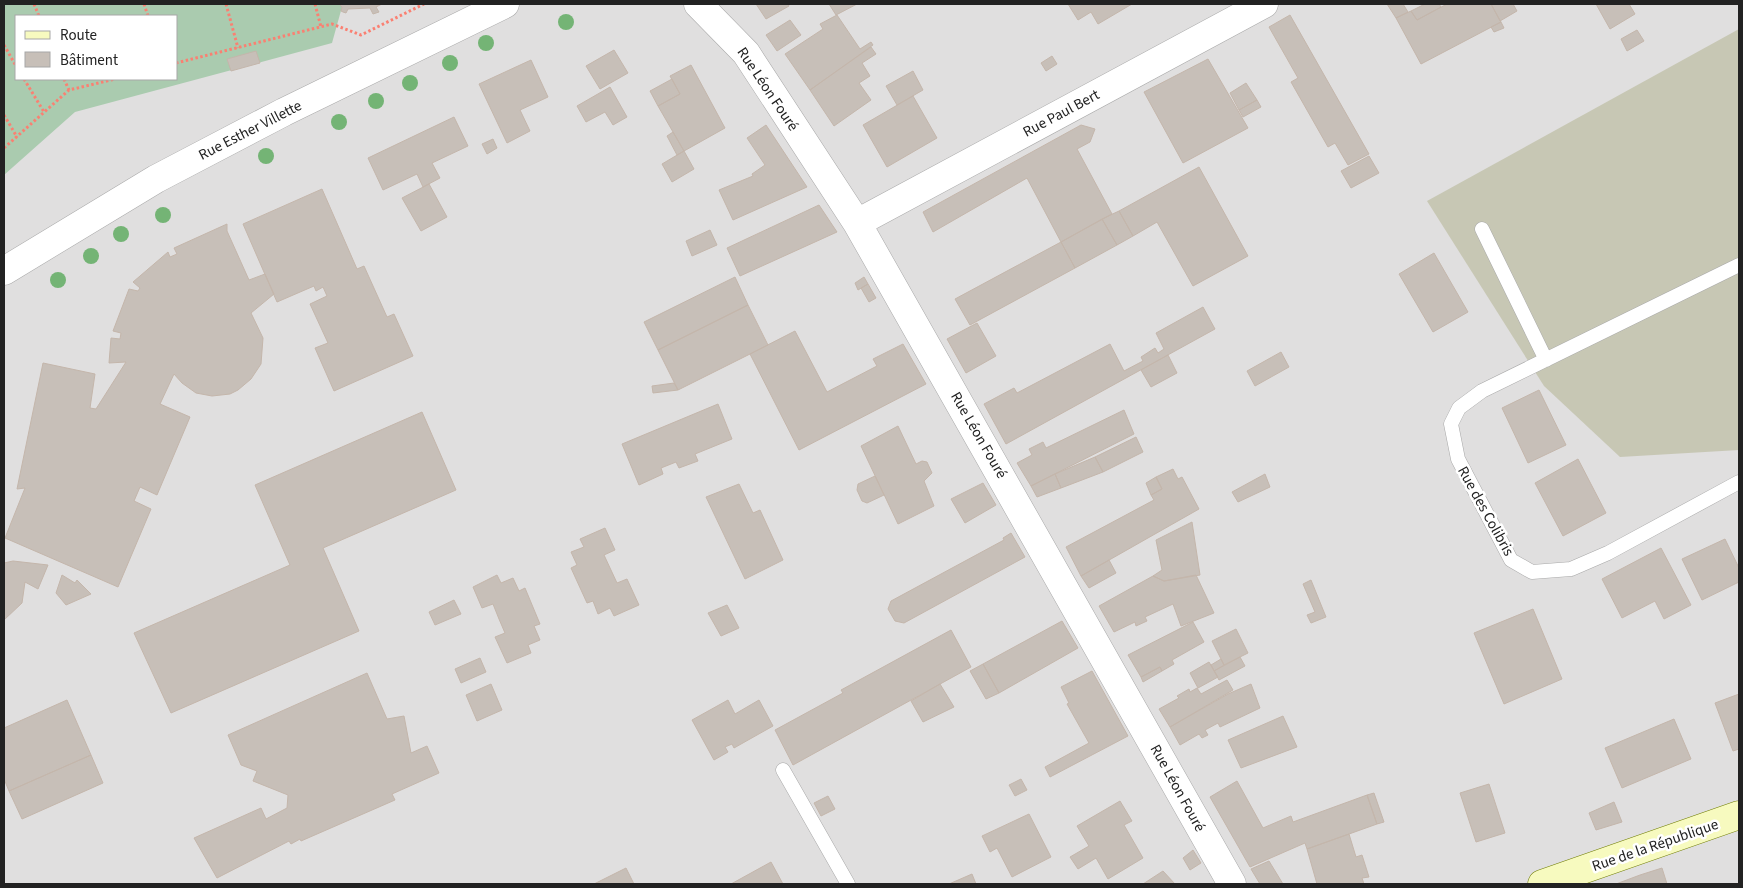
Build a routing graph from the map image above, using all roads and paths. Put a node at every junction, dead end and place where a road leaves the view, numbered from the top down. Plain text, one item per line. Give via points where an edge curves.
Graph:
1 (226, 4) edge
2 (315, 4) edge
3 (424, 4) edge
4 (505, 4) edge
5 (698, 4) edge
6 (1264, 4) edge
7 (321, 27) junction
8 (4, 45) edge
9 (238, 48) junction
10 (178, 63) edge
11 (15, 64) edge
12 (25, 80) edge
13 (64, 80) edge
14 (111, 80) edge
15 (69, 90) junction
16 (44, 112) junction
17 (4, 115) edge
18 (17, 137) junction
19 (4, 148) edge
20 (857, 222) junction
21 (1482, 229) dead end
22 (1739, 265) edge
23 (4, 271) edge
24 (1546, 360) junction
25 (1739, 482) edge
26 (783, 770) dead end
27 (1739, 815) edge
28 (848, 884) edge
29 (1232, 884) edge
30 (1542, 884) edge

1 - 9 path
2 - 7 path
3 - 7 path via 361,35 332,24
4 - 23 street, Rue Esther Villette via 284,112 156,179
5 - 20 street, Rue Léon Fouré via 746,53
6 - 20 street, Rue Paul Bert
7 - 9 path
8 - 11 path
9 - 10 path
12 - 16 path
13 - 15 path
14 - 15 path
15 - 16 path
16 - 18 path
17 - 18 path
18 - 19 path
20 - 29 street, Rue Léon Fouré
21 - 24 lane
22 - 24 lane, Rue des Colibris
24 - 25 lane, Rue des Colibris via 1482,391 1459,408 1451,424 1458,459 1511,560 1532,572 1571,569 1608,553
26 - 28 lane
27 - 30 street, Rue de la République

